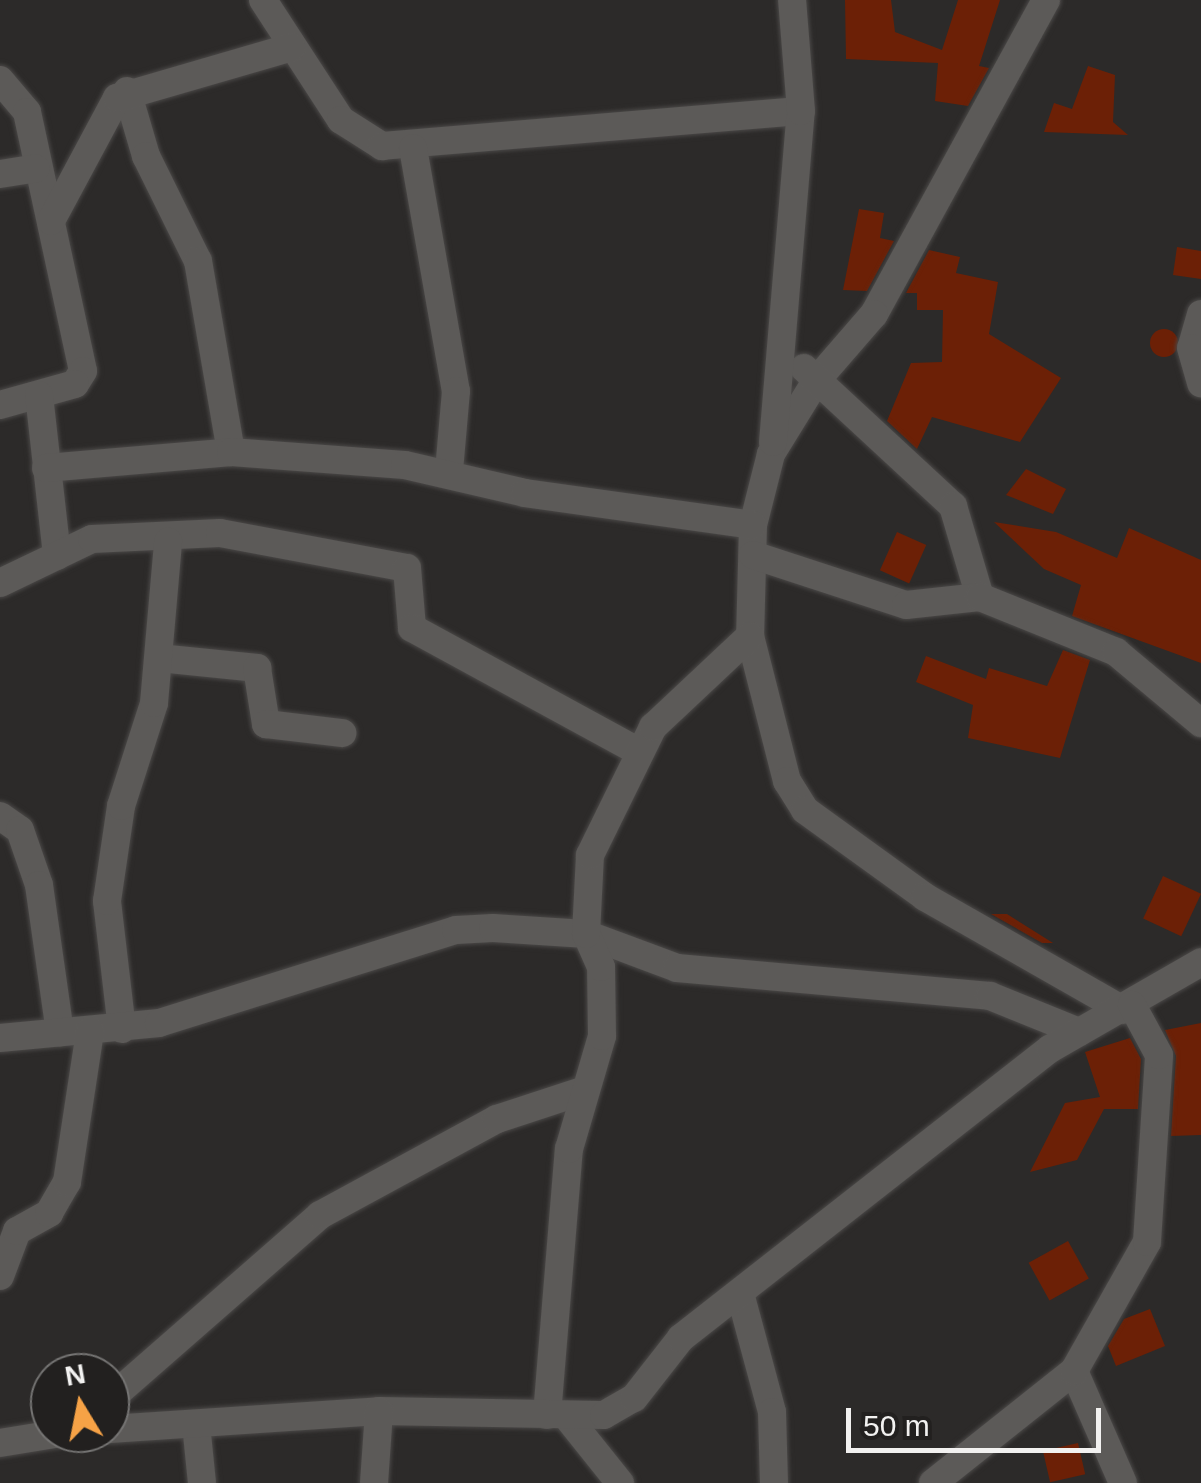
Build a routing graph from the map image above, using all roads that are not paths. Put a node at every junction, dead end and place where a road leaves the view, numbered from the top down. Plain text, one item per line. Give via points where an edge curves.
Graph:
1 (263, 0) edge
2 (792, 0) edge
3 (1046, 0) edge
4 (292, 47) junction
5 (0, 80) edge
6 (126, 91) junction
7 (801, 111) junction
8 (413, 148) junction
9 (36, 168) junction
10 (0, 174) edge
11 (51, 221) junction
12 (1201, 314) edge
13 (784, 345) junction
14 (816, 381) junction
15 (1201, 384) edge
16 (38, 395) junction
17 (0, 405) edge
18 (231, 452) junction
19 (771, 454) junction
20 (46, 468) junction
21 (449, 472) junction
22 (753, 525) junction
23 (168, 542) junction
24 (753, 555) junction
25 (57, 556) junction
26 (0, 583) edge
27 (980, 597) junction
28 (750, 636) junction
29 (159, 658) junction
30 (1201, 722) edge
31 (342, 733) dead end
32 (638, 751) junction
33 (0, 816) edge
34 (586, 934) junction
35 (1201, 962) edge
36 (1128, 1008) junction
37 (122, 1029) junction
38 (90, 1031) junction
39 (1079, 1032) junction
40 (60, 1033) junction
41 (0, 1038) edge
42 (585, 1090) junction
43 (0, 1276) edge
44 (741, 1296) junction
45 (1074, 1371) junction
46 (130, 1381) edge
47 (380, 1411) junction
48 (558, 1416) junction
49 (196, 1424) junction
50 (130, 1429) edge
51 (30, 1438) edge
52 (0, 1443) edge
53 (202, 1483) edge
54 (374, 1483) edge
55 (620, 1483) edge
56 (774, 1483) edge
57 (934, 1483) edge
58 (1123, 1483) edge

1 - 4 street
2 - 7 street
3 - 14 street via 874,314
4 - 6 street
4 - 8 street via 362,137
5 - 9 street via 27,112
6 - 11 street via 102,118
6 - 18 street via 146,156 198,261
7 - 8 street via 546,128
7 - 13 street
8 - 21 street via 456,391
9 - 10 street
9 - 11 street
11 - 16 street via 83,371 76,384
12 - 15 street via 1191,348
13 - 14 street
13 - 19 street
14 - 19 street
14 - 27 street via 953,506
16 - 17 street
16 - 20 street
18 - 20 street
18 - 21 street
19 - 22 street
20 - 25 street
21 - 22 street via 525,493
22 - 24 street
23 - 25 street via 92,539
23 - 29 street
23 - 32 street via 265,537 410,569 412,628
24 - 27 street via 906,605
24 - 28 street
25 - 26 street
27 - 30 street via 1116,652
28 - 32 street via 681,694
28 - 36 street via 787,780 806,810 925,897
29 - 31 street via 258,668 266,724
29 - 37 street via 107,901
32 - 34 street via 590,855
33 - 40 street via 20,830 39,885
34 - 37 street via 456,930
34 - 39 street via 677,968 990,996
34 - 42 street via 604,1000
35 - 36 street
36 - 39 street
36 - 45 street via 1159,1056 1155,1211 1132,1275
37 - 38 street
38 - 40 street
38 - 43 street via 67,1182 49,1213 17,1230
39 - 44 street
40 - 41 street
42 - 46 street via 497,1119 320,1215
42 - 48 street via 569,1148
44 - 48 street via 666,1351 634,1398 604,1415
44 - 56 street via 775,1427
45 - 57 street
45 - 58 street
47 - 48 street
47 - 49 street
47 - 54 street
48 - 55 street
49 - 50 street
49 - 53 street
51 - 52 street

